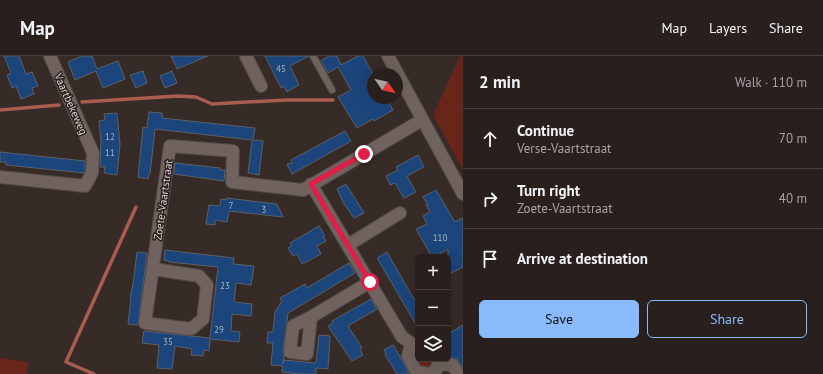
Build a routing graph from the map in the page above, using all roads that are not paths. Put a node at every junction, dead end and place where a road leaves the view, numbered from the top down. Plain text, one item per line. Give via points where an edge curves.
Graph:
1 (50, 56) edge
2 (246, 56) edge
3 (313, 56) edge
4 (388, 56) edge
5 (261, 86) dead end
6 (332, 90) dead end
7 (422, 120) junction
8 (0, 177) edge
9 (311, 184) junction
10 (463, 194) edge
11 (400, 214) dead end
12 (348, 245) junction
13 (153, 269) junction
14 (370, 282) junction
15 (311, 317) dead end
16 (414, 341) edge
17 (438, 362) edge
18 (442, 362) edge
19 (458, 374) edge

1 - 8 street, Vaartbekeweg via 93,153 92,173 85,186
2 - 5 street
3 - 6 lane
4 - 7 street
7 - 9 street, Zoete-Vaartstraat
7 - 10 street
9 - 12 street
9 - 13 street, Zoete-Vaartstraat via 303,190 232,182 233,151 170,146
11 - 12 street
12 - 14 street
13 - 13 street, Zoete-Vaartstraat via 145,323 191,329 203,319 207,285 198,276
14 - 15 street
14 - 16 street via 402,337
16 - 17 street via 408,356 416,370 429,374 436,370
18 - 19 street via 453,365

